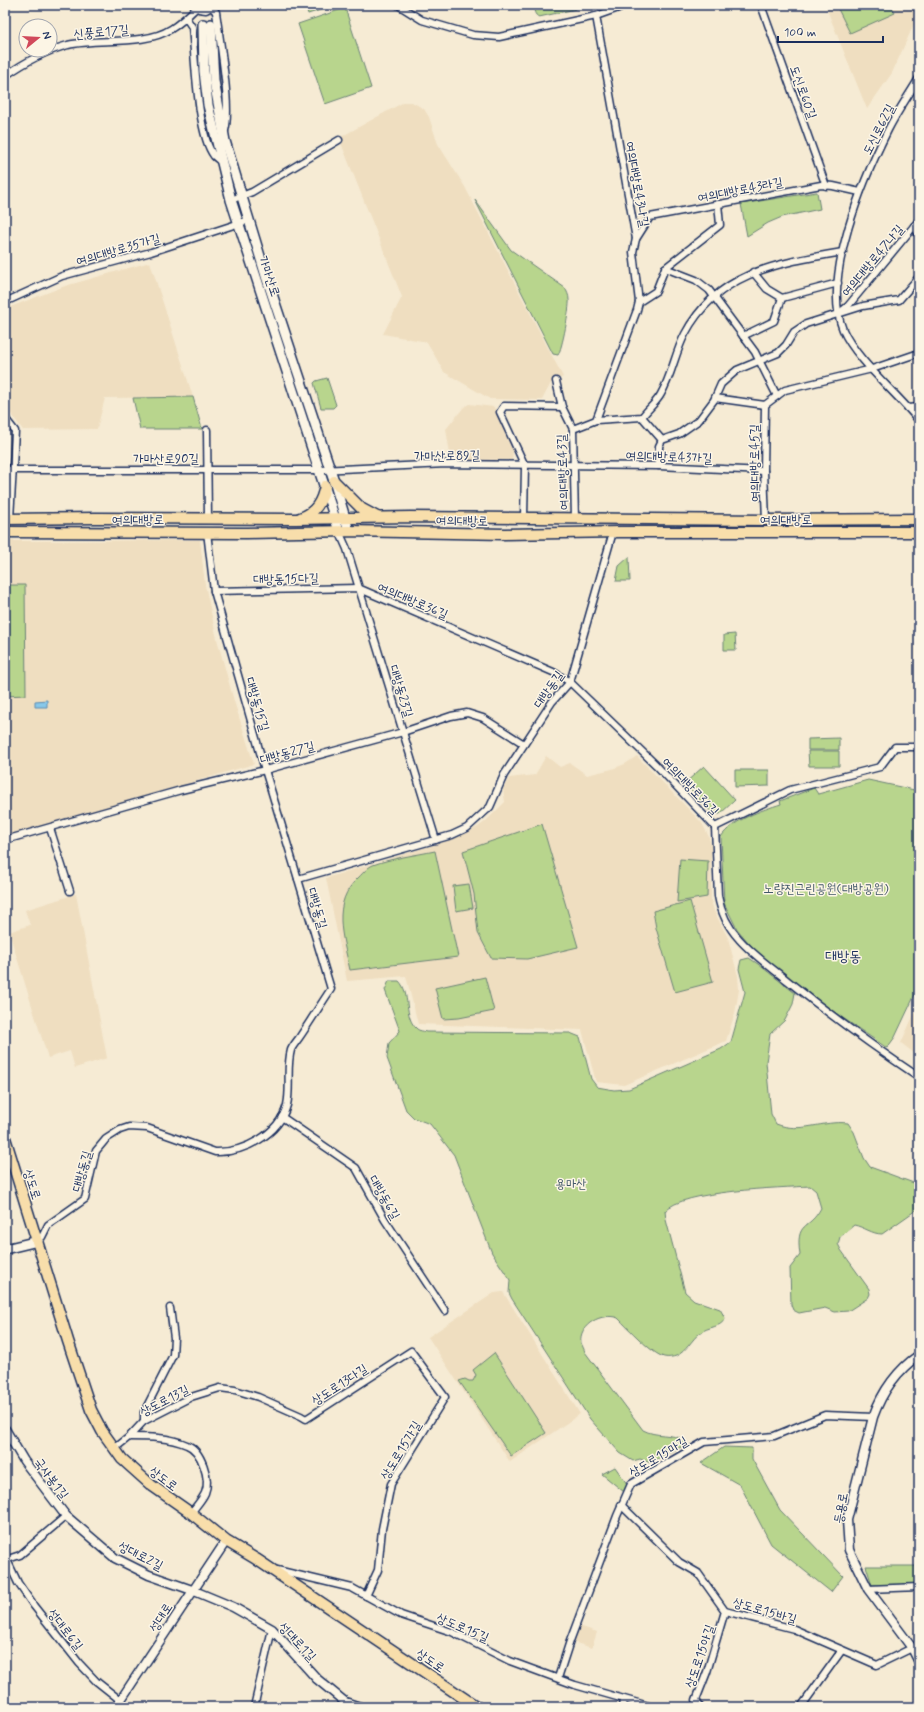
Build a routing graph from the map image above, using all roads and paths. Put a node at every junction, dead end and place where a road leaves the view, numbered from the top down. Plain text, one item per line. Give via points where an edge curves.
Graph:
1 (398, 5) edge
2 (627, 5) edge
3 (761, 5) edge
4 (196, 6) edge
5 (213, 6) edge
6 (596, 16) junction
7 (186, 18) junction
8 (5, 76) edge
9 (919, 78) edge
10 (223, 134) junction
11 (339, 140) dead end
12 (222, 162) junction
13 (826, 186) junction
14 (860, 192) junction
15 (242, 197) junction
16 (231, 200) junction
17 (718, 204) junction
18 (249, 220) junction
19 (919, 220) edge
20 (238, 224) junction
21 (914, 226) junction
22 (919, 235) edge
23 (636, 239) junction
24 (843, 252) junction
25 (666, 268) junction
26 (753, 272) junction
27 (919, 277) edge
28 (838, 283) junction
29 (715, 298) junction
30 (782, 298) junction
31 (5, 302) edge
32 (639, 302) junction
33 (839, 313) junction
34 (743, 336) junction
35 (919, 353) edge
36 (760, 360) junction
37 (872, 369) junction
38 (556, 381) dead end
39 (777, 396) junction
40 (715, 398) junction
41 (765, 405) junction
42 (562, 407) junction
43 (919, 407) edge
44 (908, 408) junction
45 (642, 417) junction
46 (5, 418) edge
47 (596, 420) junction
48 (919, 421) edge
49 (573, 429) junction
50 (207, 430) dead end
51 (662, 440) junction
52 (574, 465) junction
53 (525, 466) junction
54 (659, 466) junction
55 (208, 469) junction
56 (5, 470) edge
57 (13, 470) junction
58 (320, 470) junction
59 (330, 470) junction
60 (764, 471) junction
61 (330, 483) junction
62 (379, 518) junction
63 (524, 518) junction
64 (7, 519) edge
65 (341, 519) junction
66 (575, 519) junction
67 (612, 519) junction
68 (919, 519) edge
69 (208, 520) junction
70 (295, 520) junction
71 (766, 520) junction
72 (344, 531) junction
73 (5, 532) edge
74 (207, 532) junction
75 (576, 532) junction
76 (613, 532) junction
77 (919, 532) edge
78 (358, 588) junction
79 (214, 591) junction
80 (570, 682) junction
81 (403, 732) junction
82 (524, 744) junction
83 (919, 747) edge
84 (265, 770) junction
85 (715, 827) junction
86 (50, 828) junction
87 (5, 840) edge
88 (436, 840) junction
89 (298, 880) junction
90 (70, 891) dead end
91 (919, 1078) edge
92 (282, 1117) junction
93 (5, 1138) edge
94 (38, 1241) junction
95 (5, 1249) edge
96 (170, 1308) dead end
97 (445, 1311) dead end
98 (411, 1351) joint
99 (919, 1355) edge
100 (210, 1391) joint
101 (873, 1417) junction
102 (144, 1420) junction
103 (5, 1430) edge
104 (130, 1437) junction
105 (114, 1449) junction
106 (621, 1505) junction
107 (191, 1513) junction
108 (66, 1516) junction
109 (226, 1541) junction
110 (6, 1560) edge
111 (268, 1568) junction
112 (919, 1587) edge
113 (868, 1589) junction
114 (192, 1590) junction
115 (366, 1596) junction
116 (725, 1611) junction
117 (272, 1629) junction
118 (912, 1648) junction
119 (842, 1650) junction
120 (919, 1662) edge
121 (558, 1678) junction
122 (623, 1699) junction
123 (120, 1700) junction
124 (465, 1704) edge
125 (116, 1707) edge
126 (254, 1707) edge
127 (360, 1707) edge
128 (477, 1707) edge
129 (622, 1707) edge
130 (652, 1707) edge
131 (700, 1707) edge
132 (801, 1707) edge

1 - 6 street via 422,20 473,35 499,37
2 - 6 street
3 - 13 street, 도신로60길
4 - 5 street via 206,10
4 - 7 street, 신풍로17길
5 - 10 street via 216,12 227,111 227,127
6 - 23 street, 여의대방로43나길
7 - 8 street, 신풍로17길 via 171,30 152,37 61,47 32,59
7 - 12 street via 192,27 200,114 208,143 214,156
9 - 14 street, 도신로62길 via 888,130
10 - 12 main road, 가마산로 via 207,24 204,71 208,105
10 - 15 main road, 가마산로
11 - 15 street
12 - 16 main road, 가마산로
13 - 14 street, 여의대방로43라길
13 - 17 street, 여의대방로43라길
14 - 24 street, 도신로62길 via 847,229
15 - 16 street
15 - 18 main road, 가마산로
16 - 20 main road, 가마산로
17 - 23 street, 여의대방로43라길 via 650,217
17 - 25 street via 720,225
18 - 20 street, 여의대방로35가길
18 - 59 main road, 가마산로
19 - 21 street, 여의대방로47나길
20 - 31 street, 여의대방로35가길 via 151,252 62,276
20 - 58 main road, 가마산로
21 - 22 street
21 - 33 street, 여의대방로47나길 via 848,306
23 - 32 street, 여의대방로43나길 via 632,252
24 - 26 street via 792,261
24 - 28 street, 도신로62길
25 - 29 street via 696,280
25 - 32 street via 656,291
26 - 29 street via 725,288
26 - 30 street via 767,289
27 - 33 street via 899,300
28 - 30 street
28 - 33 street, 도신로62길
29 - 34 street
29 - 45 street via 694,318 684,335 661,394
30 - 34 street via 774,321
32 - 47 street, 여의대방로43나길
33 - 36 street via 806,324 794,332 778,353
33 - 37 street, 도신로62길 via 843,330 855,351
34 - 36 street
35 - 37 street, 여의대방로45길
36 - 39 street
36 - 40 street via 737,370 721,384
37 - 39 street, 여의대방로45길 via 785,390
37 - 44 street, 도신로62길
38 - 42 street, 여의대방로43길
39 - 41 street, 여의대방로45길
40 - 41 street, 여의대방로45길
40 - 51 street via 699,420 679,434
41 - 60 street, 여의대방로45길
42 - 49 street, 여의대방로43길
42 - 53 street via 504,406 500,412
43 - 44 street
44 - 48 street, 도신로62길
45 - 47 street
45 - 51 street
46 - 57 street via 15,431
47 - 49 street
49 - 52 street, 여의대방로43길
50 - 55 street
51 - 54 street via 659,446
52 - 53 street, 가마산로89길
52 - 54 street, 여의대방로43가길
52 - 66 street, 여의대방로43길
53 - 59 street, 가마산로89길 via 438,464
53 - 63 street
54 - 60 street, 여의대방로43가길
55 - 57 street, 가마산로90길
55 - 58 street, 가마산로90길
55 - 69 street
56 - 57 street, 가마산로90길
57 - 64 street
58 - 59 street, 가마산로89길
58 - 61 main road, 가마산로
59 - 61 main road, 가마산로
60 - 71 street, 여의대방로45길
61 - 62 main road via 362,509
61 - 65 main road, 가마산로
61 - 70 main road via 317,508
62 - 63 main road, 여의대방로
62 - 65 main road, 여의대방로
63 - 66 main road, 여의대방로
64 - 69 main road, 여의대방로
65 - 70 main road, 여의대방로
65 - 72 main road, 가마산로
66 - 67 main road, 여의대방로
66 - 75 main road
67 - 71 main road, 여의대방로
67 - 76 main road
68 - 71 main road, 여의대방로
69 - 70 main road, 여의대방로
72 - 74 main road, 여의대방로
72 - 75 main road, 여의대방로 via 505,534
72 - 78 street, 대방동23길
73 - 74 main road, 여의대방로
74 - 79 street, 대방동15길
75 - 76 main road, 여의대방로
76 - 77 main road, 여의대방로
76 - 80 street, 대방동길
78 - 79 street, 대방동15다길
78 - 80 street, 여의대방로36길 via 532,662
78 - 81 street, 대방동23길
79 - 84 street, 대방동15길
80 - 82 street, 대방동길 via 552,702
80 - 85 street, 여의대방로36길 via 656,765
81 - 82 street, 대방동27길 via 467,713 483,718
81 - 84 street, 대방동27길
81 - 88 street, 대방동23길
82 - 88 street, 대방동길 via 499,784 490,807 467,828
83 - 85 street via 895,747 880,767 790,790
84 - 86 street, 대방동27길 via 181,790
84 - 89 street, 대방동15길
85 - 91 street, 여의대방로36길 via 720,907 729,926 740,940 817,1004
86 - 87 street, 대방동27길
86 - 90 street
88 - 89 street, 대방동길
89 - 92 street, 대방동길 via 331,989 291,1050 287,1105
92 - 94 street, 대방동길 via 266,1135 235,1151 225,1152 214,1152 147,1128 120,1130 106,1139 96,1151 85,1199 48,1225
92 - 97 street, 대방동6길 via 356,1168 385,1220
93 - 94 main road, 상도로
94 - 95 main road
94 - 105 main road, 상도로 via 91,1410
96 - 102 street via 174,1338 173,1356 144,1412
98 - 100 street, 상도로13다길 via 306,1419 265,1400 235,1390 220,1388
98 - 115 street, 상도로15가길 via 445,1397 391,1484 382,1528 378,1570
99 - 101 street, 등용로 via 894,1378
100 - 102 street, 상도로13길 via 191,1397
101 - 106 street, 상도로15마길 via 825,1415 774,1436 704,1442 631,1484
101 - 113 street, 등용로 via 847,1520 849,1550
102 - 104 street, 상도로13길
103 - 108 street, 국사봉1길 via 24,1461
104 - 105 street, 상도로13길
104 - 107 street via 154,1437 193,1448 204,1466 207,1486 205,1494
105 - 107 main road, 상도로 via 151,1485
106 - 116 street, 상도로15바길 via 679,1562 698,1573
106 - 121 street, 상도로15마길
107 - 109 main road, 상도로
108 - 110 street, 국사봉1길 via 20,1555
108 - 114 street, 성대로2길 via 115,1558 149,1575
109 - 111 main road, 상도로
109 - 114 street, 성대로
110 - 123 street, 성대로6길 via 34,1606 76,1659 96,1681
111 - 115 street, 상도로15길 via 352,1588
111 - 124 main road, 상도로
112 - 113 street
113 - 118 street, 등용로
114 - 117 street, 성대로1길 via 233,1607
114 - 123 street, 성대로
115 - 121 street, 상도로15길 via 401,1615 452,1632 510,1661
116 - 119 street, 상도로15바길 via 794,1629
116 - 131 street, 상도로15아길 via 696,1700
117 - 126 street
117 - 127 street, 성대로1길 via 317,1679 345,1702
118 - 119 street, 상도로15바길 via 877,1665
118 - 120 street, 등용로
119 - 132 street
121 - 122 street, 상도로15길
122 - 129 street
122 - 130 street, 상도로15길
123 - 125 street, 성대로
124 - 128 main road, 상도로

